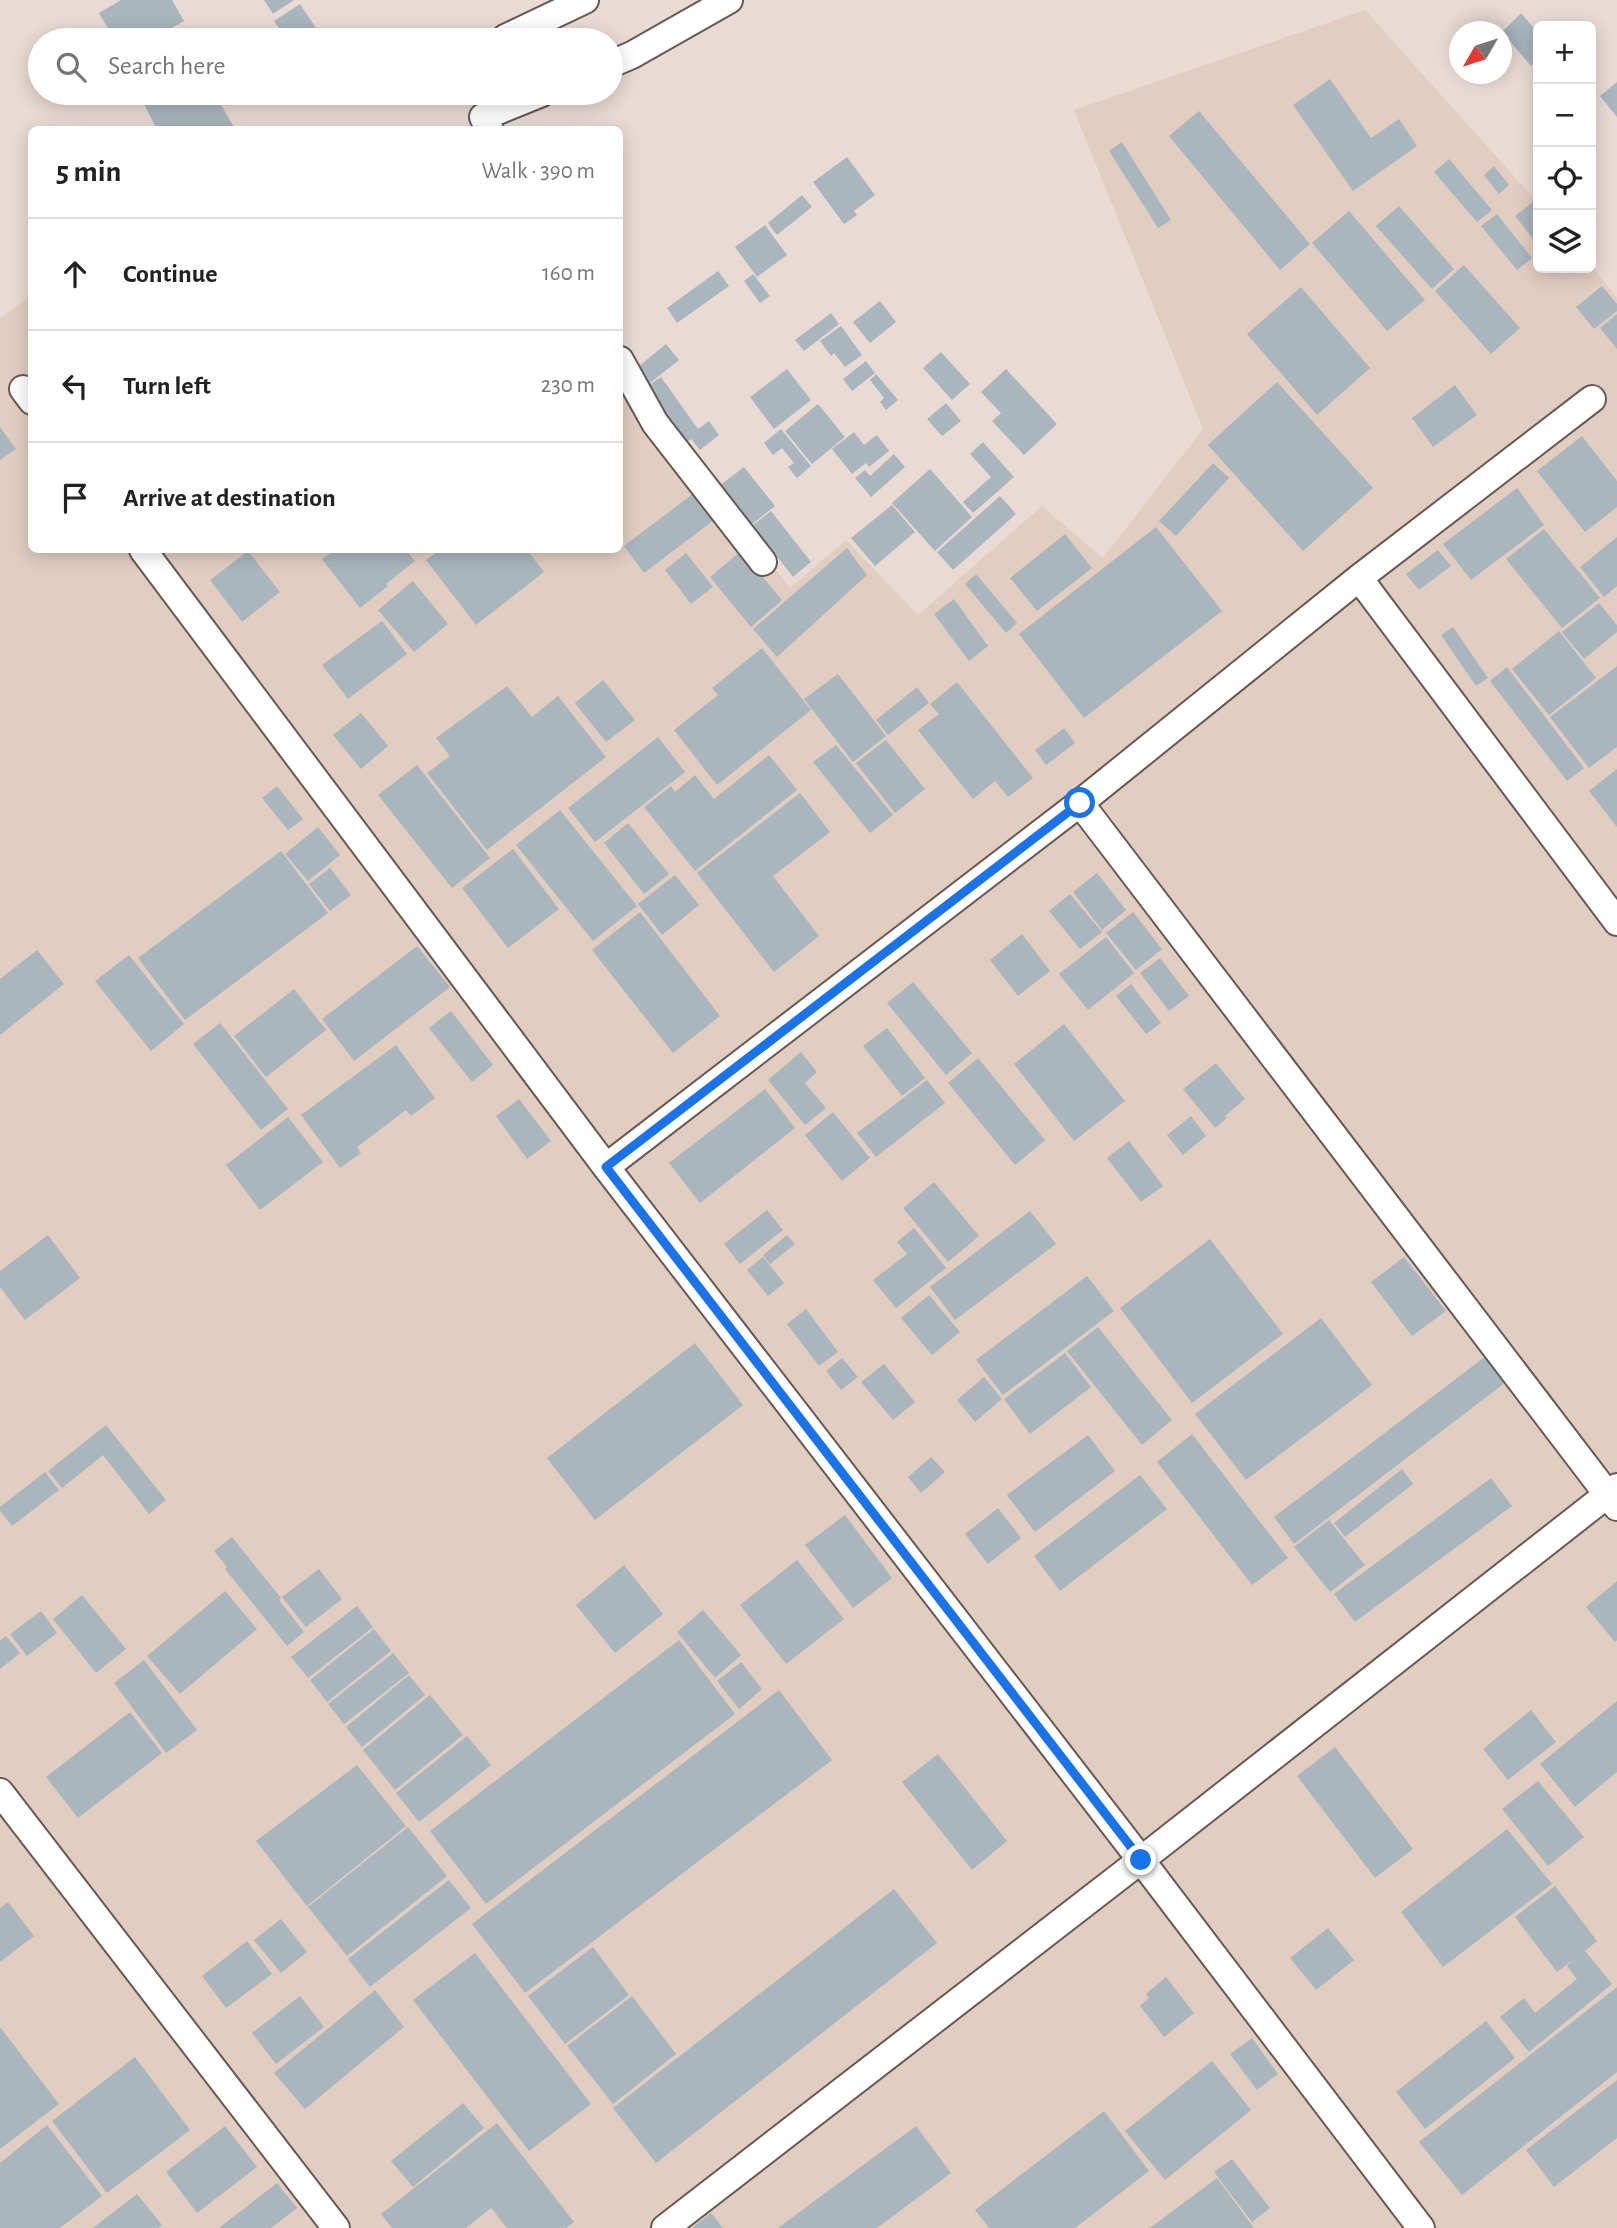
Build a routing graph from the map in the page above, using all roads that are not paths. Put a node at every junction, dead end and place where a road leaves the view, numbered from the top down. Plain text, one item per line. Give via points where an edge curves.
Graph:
1 (584, 0) edge
2 (729, 0) edge
3 (526, 28) edge
4 (623, 59) edge
5 (513, 105) edge
6 (484, 117) edge
7 (623, 365) edge
8 (1592, 399) dead end
9 (144, 553) edge
10 (763, 562) dead end
11 (1359, 578) junction
12 (1080, 803) junction
13 (1617, 922) edge
14 (606, 1167) junction
15 (1614, 1496) edge
16 (0, 1792) edge
17 (1141, 1860) junction
18 (336, 2228) edge
19 (665, 2228) edge
20 (1421, 2228) edge

1 - 3 street
2 - 4 street
5 - 6 street
7 - 10 street via 655,423
8 - 11 street
9 - 14 street
11 - 12 street
11 - 13 street
12 - 14 street
12 - 15 street
14 - 17 street
15 - 17 street
16 - 18 street
17 - 19 street
17 - 20 street

